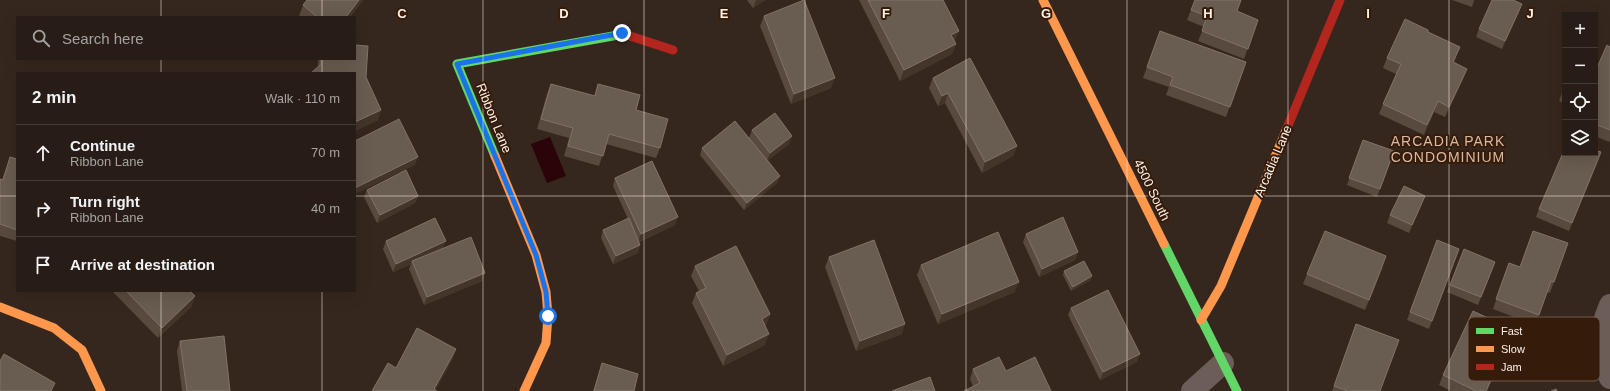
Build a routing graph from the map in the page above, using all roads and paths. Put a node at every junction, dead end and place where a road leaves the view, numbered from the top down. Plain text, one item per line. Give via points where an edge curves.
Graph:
1 (1043, 0) edge
2 (1340, 0) edge
3 (673, 50) dead end
4 (1610, 306) edge
5 (0, 307) edge
6 (1201, 320) junction
7 (1600, 337) edge
8 (1600, 345) edge
9 (1223, 363) junction
10 (1606, 371) edge
11 (101, 391) edge
12 (524, 391) edge
13 (1192, 391) edge
14 (1237, 391) edge

1 - 6 street, 4500 South
2 - 6 street, Arcadia Lane via 1221,286
3 - 12 street, Ribbon Lane via 622,33 457,64 536,255 546,292 546,343
4 - 7 street
5 - 11 street via 54,328 82,350
6 - 9 street, 4500 South
8 - 10 street
9 - 13 street
9 - 14 street, 4500 South

